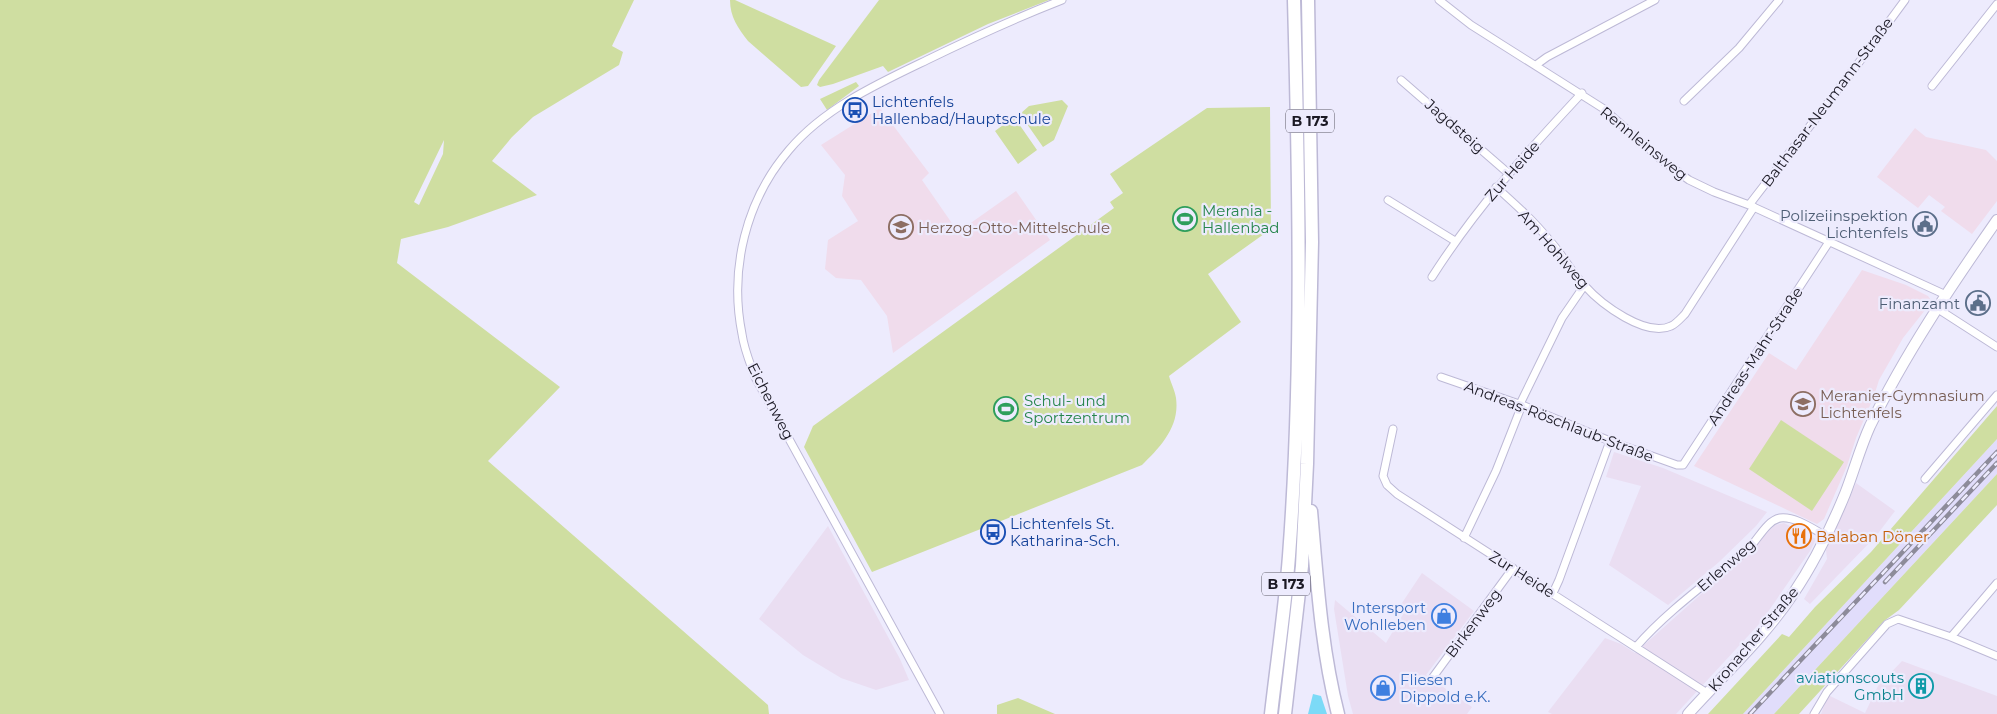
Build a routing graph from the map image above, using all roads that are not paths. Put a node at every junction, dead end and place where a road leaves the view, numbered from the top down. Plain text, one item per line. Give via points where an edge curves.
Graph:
1 (1062, 0) edge
2 (1294, 0) edge
3 (1308, 0) edge
4 (1439, 0) edge
5 (1656, 0) edge
6 (1779, 0) edge
7 (1905, 0) edge
8 (1997, 4) edge
9 (1536, 65) junction
10 (1401, 80) dead end
11 (1932, 86) dead end
12 (1582, 94) junction
13 (1684, 100) dead end
14 (1508, 173) junction
15 (1496, 187) junction
16 (1388, 200) dead end
17 (1752, 206) junction
18 (1997, 220) edge
19 (1455, 241) junction
20 (1829, 242) junction
21 (1432, 278) dead end
22 (1584, 286) junction
23 (1946, 295) junction
24 (1938, 309) junction
25 (1997, 347) edge
26 (1441, 377) dead end
27 (1997, 395) edge
28 (1521, 404) junction
29 (1393, 429) dead end
30 (1610, 440) junction
31 (1307, 464) junction
32 (1677, 465) joint
33 (1925, 478) dead end
34 (1826, 536) junction
35 (1464, 538) junction
36 (1513, 568) junction
37 (1997, 583) edge
38 (1553, 593) junction
39 (1951, 637) junction
40 (1636, 647) junction
41 (1997, 656) edge
42 (1432, 677) dead end
43 (1707, 693) junction
44 (940, 714) edge
45 (1271, 714) edge
46 (1285, 714) edge
47 (1338, 714) edge
48 (1688, 714) edge
49 (1814, 714) edge

1 - 44 street, Eichenweg via 988,30 882,82 809,130 789,149 768,179 750,218 740,256 740,316 743,340 755,378
2 - 45 highway, B 173 via 1298,242 1294,455 1289,556
3 - 31 highway, B 173 via 1312,242
4 - 9 street, Rennleinsweg via 1471,25
5 - 9 street
6 - 13 street via 1739,48
7 - 17 street, Balthasar-Neumann-Straße
8 - 11 street
9 - 12 street, Rennleinsweg
10 - 14 street, Jagdsteig
12 - 14 street, Zur Heide
12 - 17 street, Rennleinsweg via 1680,174 1699,186
14 - 15 street, Zur Heide
15 - 19 street, Zur Heide
15 - 22 street, Am Hohlweg via 1527,215
16 - 19 street
17 - 20 street, Rennleinsweg
17 - 22 street, Am Hohlweg via 1685,314 1671,326 1646,327 1629,320
18 - 23 street, Kronacher Straße
19 - 21 street, Zur Heide
20 - 23 street, Rennleinsweg
20 - 32 street, Andreas-Mahr-Straße via 1687,461
22 - 28 street via 1562,318
23 - 24 street, Kronacher Straße
24 - 25 street
24 - 34 street, Kronacher Straße via 1884,397
26 - 28 street, Andreas-Röschlaub-Straße
27 - 33 street
28 - 30 street, Andreas-Röschlaub-Straße
28 - 35 street via 1496,471
29 - 35 street, Zur Heide via 1383,476 1387,485
30 - 32 street, Andreas-Röschlaub-Straße
30 - 38 street
31 - 46 highway, B 173 via 1302,566
31 - 47 highway via 1320,606
34 - 40 street, Erlenweg via 1788,517 1778,519
34 - 43 street, Kronacher Straße via 1792,596
35 - 36 street, Zur Heide
36 - 38 street, Zur Heide
36 - 42 street, Birkenweg
37 - 39 street
38 - 40 street, Zur Heide
39 - 41 street
39 - 49 street via 1898,619 1888,624 1833,685
40 - 43 street, Zur Heide
43 - 48 street, Kronacher Straße

